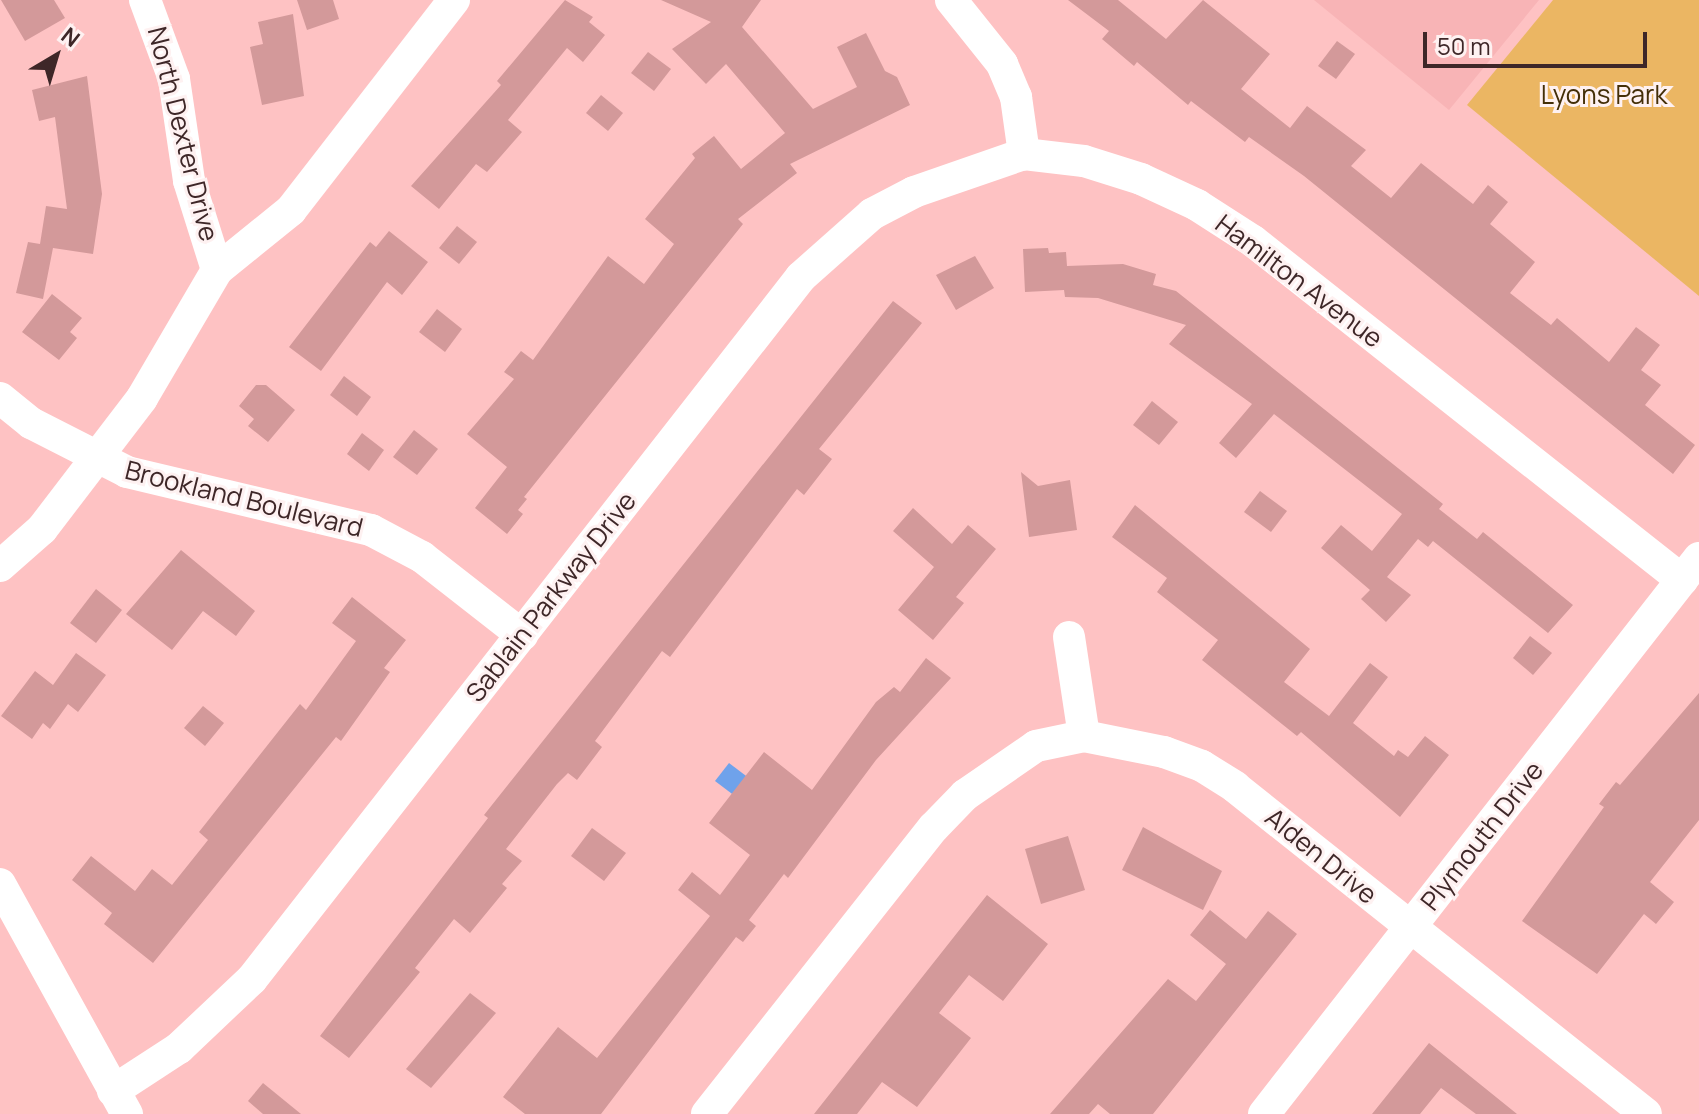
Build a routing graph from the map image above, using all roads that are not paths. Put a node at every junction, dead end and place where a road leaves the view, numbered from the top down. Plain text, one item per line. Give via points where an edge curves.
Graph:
1 (145, 0) edge
2 (454, 0) edge
3 (951, 0) edge
4 (1024, 154) junction
5 (217, 270) junction
6 (0, 398) edge
7 (95, 459) junction
8 (0, 566) edge
9 (1690, 569) edge
10 (522, 635) junction
11 (1069, 637) dead end
12 (1084, 736) junction
13 (0, 884) edge
14 (1410, 928) junction
15 (120, 1103) edge
16 (707, 1114) edge
17 (1264, 1114) edge
18 (1646, 1114) edge

1 - 5 street, North Dexter Drive via 174,79 189,181
2 - 5 street via 291,210
3 - 4 street via 1002,64 1016,97
4 - 9 street, Hamilton Avenue via 1084,161 1197,205 1253,241
4 - 10 street, Sablain Parkway Drive via 914,192 872,214 832,245 801,277
5 - 7 street via 142,398
6 - 7 street, Brookland Boulevard
7 - 8 street via 42,529
7 - 10 street, Brookland Boulevard via 127,472 371,530 422,557
9 - 14 street, Plymouth Drive
10 - 15 street, Sablain Parkway Drive via 252,979
11 - 12 street
12 - 14 street, Alden Drive via 1164,752 1202,766
12 - 16 street, Alden Drive via 1036,746 965,795
13 - 15 street
14 - 17 street, Plymouth Drive
14 - 18 street, Alden Drive

